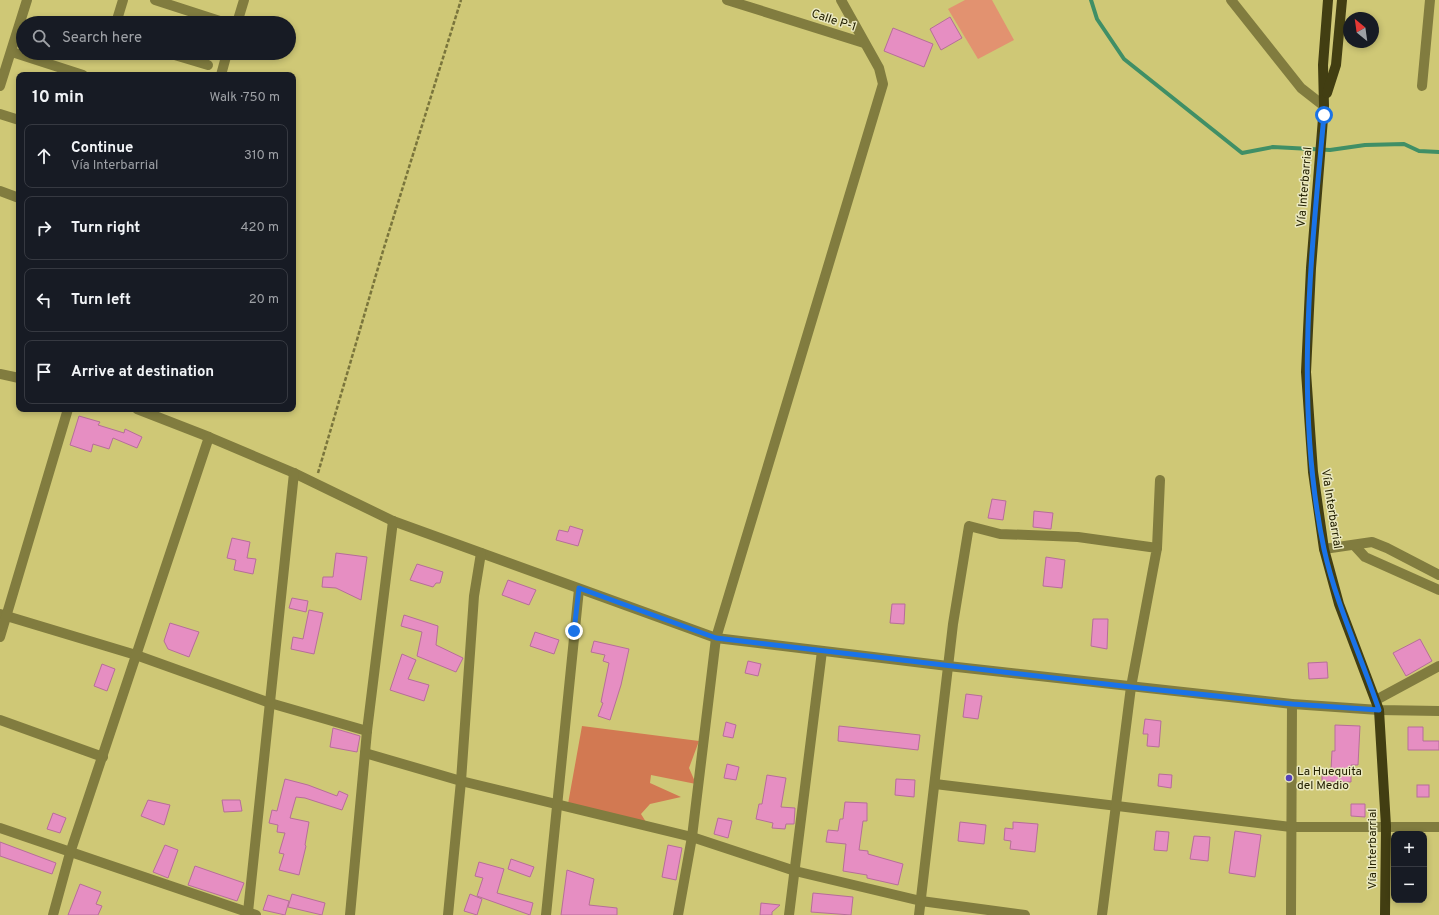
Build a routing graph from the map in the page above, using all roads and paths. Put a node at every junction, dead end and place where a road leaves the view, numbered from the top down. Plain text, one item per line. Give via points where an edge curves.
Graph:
1 (27, 0) edge
2 (123, 0) edge
3 (156, 0) edge
4 (244, 0) edge
5 (461, 0) edge
6 (727, 0) edge
7 (841, 0) edge
8 (1231, 0) edge
9 (1328, 0) edge
10 (1342, 0) edge
11 (1430, 0) edge
12 (743, 2) edge
13 (22, 16) edge
14 (118, 16) edge
15 (205, 16) edge
16 (239, 16) edge
17 (16, 38) edge
18 (864, 43) junction
19 (12, 52) junction
20 (16, 53) edge
21 (37, 60) edge
22 (191, 60) edge
23 (225, 60) edge
24 (208, 65) dead end
25 (74, 72) edge
26 (222, 72) edge
27 (0, 86) edge
28 (1422, 86) dead end
29 (1324, 106) junction
30 (0, 114) edge
31 (16, 119) edge
32 (0, 192) edge
33 (16, 197) edge
34 (0, 374) edge
35 (16, 377) edge
36 (67, 412) edge
37 (145, 412) edge
38 (209, 437) junction
39 (294, 473) junction
40 (1160, 480) dead end
41 (315, 483) junction
42 (393, 521) junction
43 (1354, 545) junction
44 (1157, 548) junction
45 (1324, 549) junction
46 (480, 553) junction
47 (1439, 575) edge
48 (579, 588) junction
49 (1439, 590) edge
50 (4, 615) edge
51 (0, 637) edge
52 (716, 638) junction
53 (822, 651) junction
54 (136, 655) junction
55 (948, 666) junction
56 (1439, 666) edge
57 (1131, 687) junction
58 (270, 703) junction
59 (1292, 704) junction
60 (1378, 705) junction
61 (1439, 711) edge
62 (0, 720) edge
63 (367, 731) junction
64 (365, 752) junction
65 (103, 757) junction
66 (461, 781) junction
67 (935, 784) junction
68 (557, 805) junction
69 (1116, 806) junction
70 (1386, 826) junction
71 (1291, 827) junction
72 (1439, 827) edge
73 (0, 828) edge
74 (692, 837) junction
75 (70, 853) junction
76 (795, 871) junction
77 (921, 901) junction
78 (252, 914) edge
79 (53, 915) edge
80 (350, 915) edge
81 (448, 915) edge
82 (546, 915) edge
83 (678, 915) edge
84 (789, 915) edge
85 (919, 915) edge
86 (1025, 915) edge
87 (1102, 915) edge
88 (1291, 915) edge
89 (1385, 915) edge

1 - 13 street
2 - 14 street
3 - 15 street
4 - 16 street
5 - 41 path via 383,251
6 - 12 street, Calle P-1
7 - 18 street
8 - 29 street via 1301,88
9 - 29 main road, Vía Interbarrial via 1323,65
10 - 29 main road, Vía Interbarrial via 1336,65
11 - 28 street
12 - 18 street, Calle P-1
17 - 19 street
18 - 52 street via 879,68 882,84
19 - 20 street
19 - 27 street
21 - 25 street
22 - 24 street
23 - 26 street
29 - 45 main road, Vía Interbarrial via 1311,268 1306,372 1313,472
30 - 31 street
32 - 33 street
34 - 35 street
36 - 50 street
37 - 38 street
38 - 39 street
38 - 54 street
39 - 41 street
39 - 58 street
40 - 44 street
41 - 42 street
42 - 46 street
42 - 63 street
43 - 45 street
43 - 47 street via 1372,542 1379,544
43 - 49 street via 1365,557
44 - 55 street via 1078,537 1000,534 969,526
44 - 57 street
45 - 60 main road, Vía Interbarrial via 1339,604
46 - 48 street
46 - 66 street via 474,596
48 - 52 street
48 - 68 street
50 - 51 street
50 - 54 street
52 - 53 street
52 - 74 street
53 - 55 street
53 - 76 street
54 - 58 street
54 - 65 street
55 - 57 street
55 - 67 street
56 - 60 street
57 - 59 street
57 - 69 street
58 - 63 street
58 - 78 street
59 - 60 street
59 - 71 street
60 - 61 street
60 - 70 main road, Vía Interbarrial
62 - 65 street
63 - 64 street
64 - 66 street
64 - 80 street
65 - 75 street
66 - 68 street
66 - 81 street
67 - 69 street
67 - 77 street
68 - 74 street
68 - 82 street
69 - 71 street
69 - 87 street
70 - 71 street
70 - 72 street
70 - 89 main road, Vía Interbarrial
71 - 88 street
73 - 75 street
74 - 76 street
74 - 83 street
75 - 78 street
75 - 79 street
76 - 77 street
76 - 84 street
77 - 85 street
77 - 86 street

